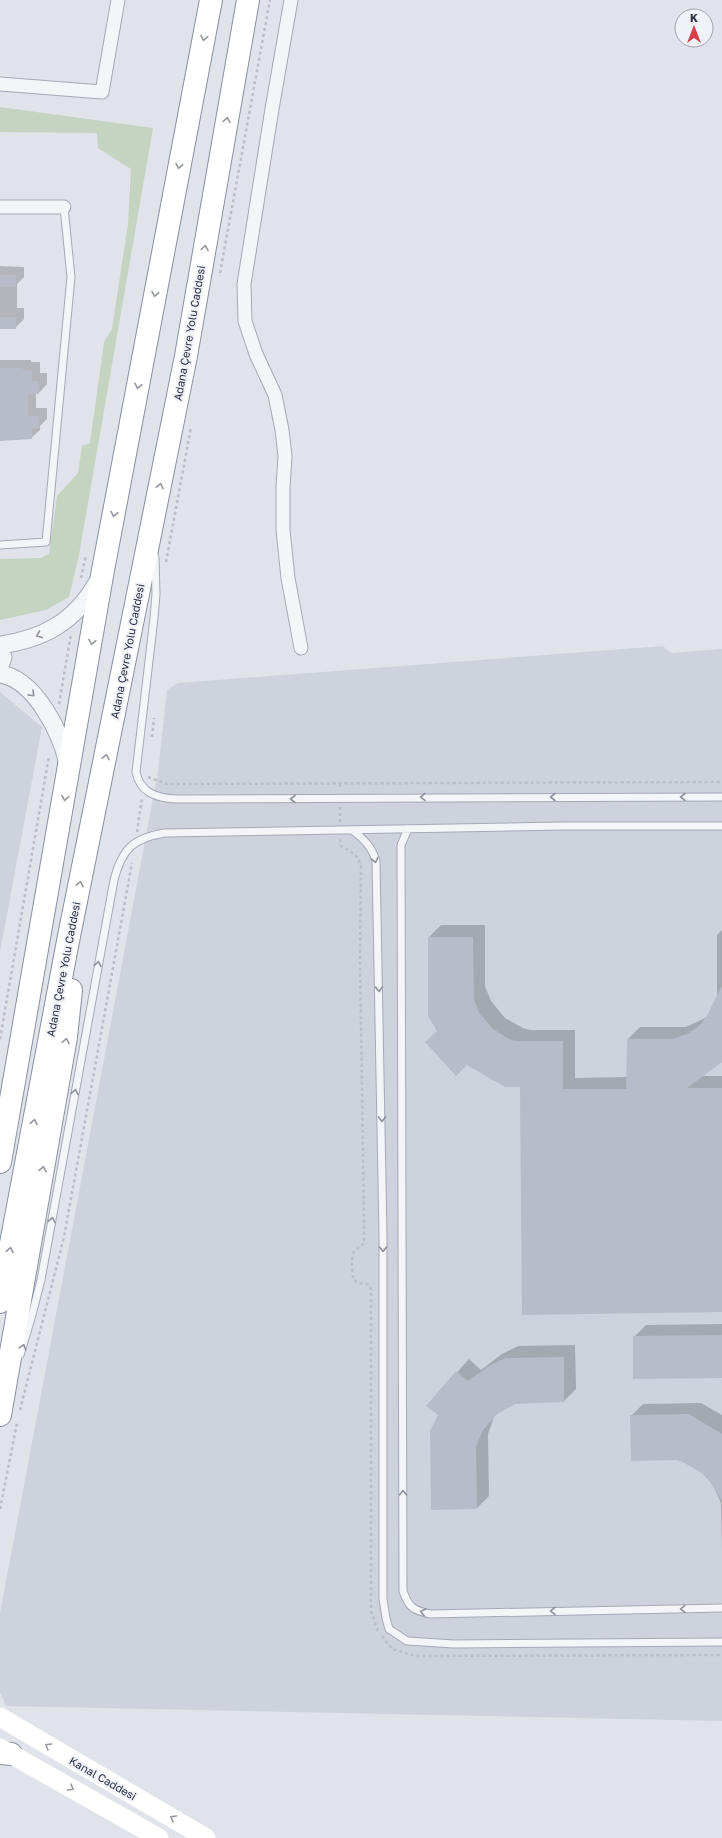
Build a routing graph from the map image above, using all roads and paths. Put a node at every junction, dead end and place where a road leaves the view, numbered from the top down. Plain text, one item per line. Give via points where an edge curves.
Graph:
1 (118, 0) edge
2 (211, 0) edge
3 (248, 0) edge
4 (291, 0) edge
5 (0, 84) edge
6 (0, 207) edge
7 (64, 207) joint
8 (152, 524) junction
9 (0, 545) edge
10 (103, 570) junction
11 (0, 645) edge
12 (301, 648) dead end
13 (0, 651) edge
14 (0, 666) edge
15 (0, 674) edge
16 (69, 771) junction
17 (146, 776) dead end
18 (722, 782) edge
19 (340, 784) junction
20 (722, 797) edge
21 (341, 798) junction
22 (722, 826) edge
23 (408, 828) junction
24 (339, 829) junction
25 (352, 830) junction
26 (68, 941) junction
27 (36, 962) junction
28 (0, 1087) edge
29 (0, 1162) edge
30 (0, 1302) edge
31 (0, 1412) edge
32 (722, 1608) edge
33 (722, 1642) edge
34 (722, 1655) edge
35 (0, 1717) edge
36 (4, 1752) edge
37 (159, 1838) edge
38 (206, 1838) edge

1 - 5 street via 102,92
2 -> 10 highway
8 -> 3 highway, Adana Çevre Yolu Caddesi via 186,356
4 - 12 street via 244,284 245,321 256,354 275,395 282,430 285,456 283,530 288,578
6 - 7 street
7 - 9 lane via 71,277 46,542
21 -> 8 lane via 176,799 153,794 142,786 138,780 137,765 156,594
26 -> 8 highway, Adana Çevre Yolu Caddesi
10 -> 11 street via 88,598 74,614 32,638
10 -> 16 highway
13 - 14 street
15 -> 16 street via 7,675 26,688 49,714 64,749
16 -> 27 highway
17 - 19 path via 167,784
18 - 19 path
19 - 21 path
20 -> 21 lane
21 - 24 path
22 - 23 lane
23 - 25 lane
32 -> 23 lane via 430,1614 412,1609 406,1601 403,1590 401,845
24 - 25 lane
31 -> 24 lane via 18,1363 41,1280 114,880 122,857 138,840 165,833
24 - 34 path via 341,846 355,854 361,868 364,1242 354,1252 352,1270 353,1279 358,1283 367,1284 371,1289 371,1611 375,1626 392,1649 416,1656
25 -> 33 lane via 363,838 376,861 383,1235 383,1599 389,1629 407,1641 454,1644
30 -> 26 highway, Adana Çevre Yolu Caddesi
31 -> 26 highway via 70,1013 71,969
27 - 28 highway via 14,1029
27 - 29 highway
38 -> 35 main road, Kanal Caddesi
36 -> 37 main road

